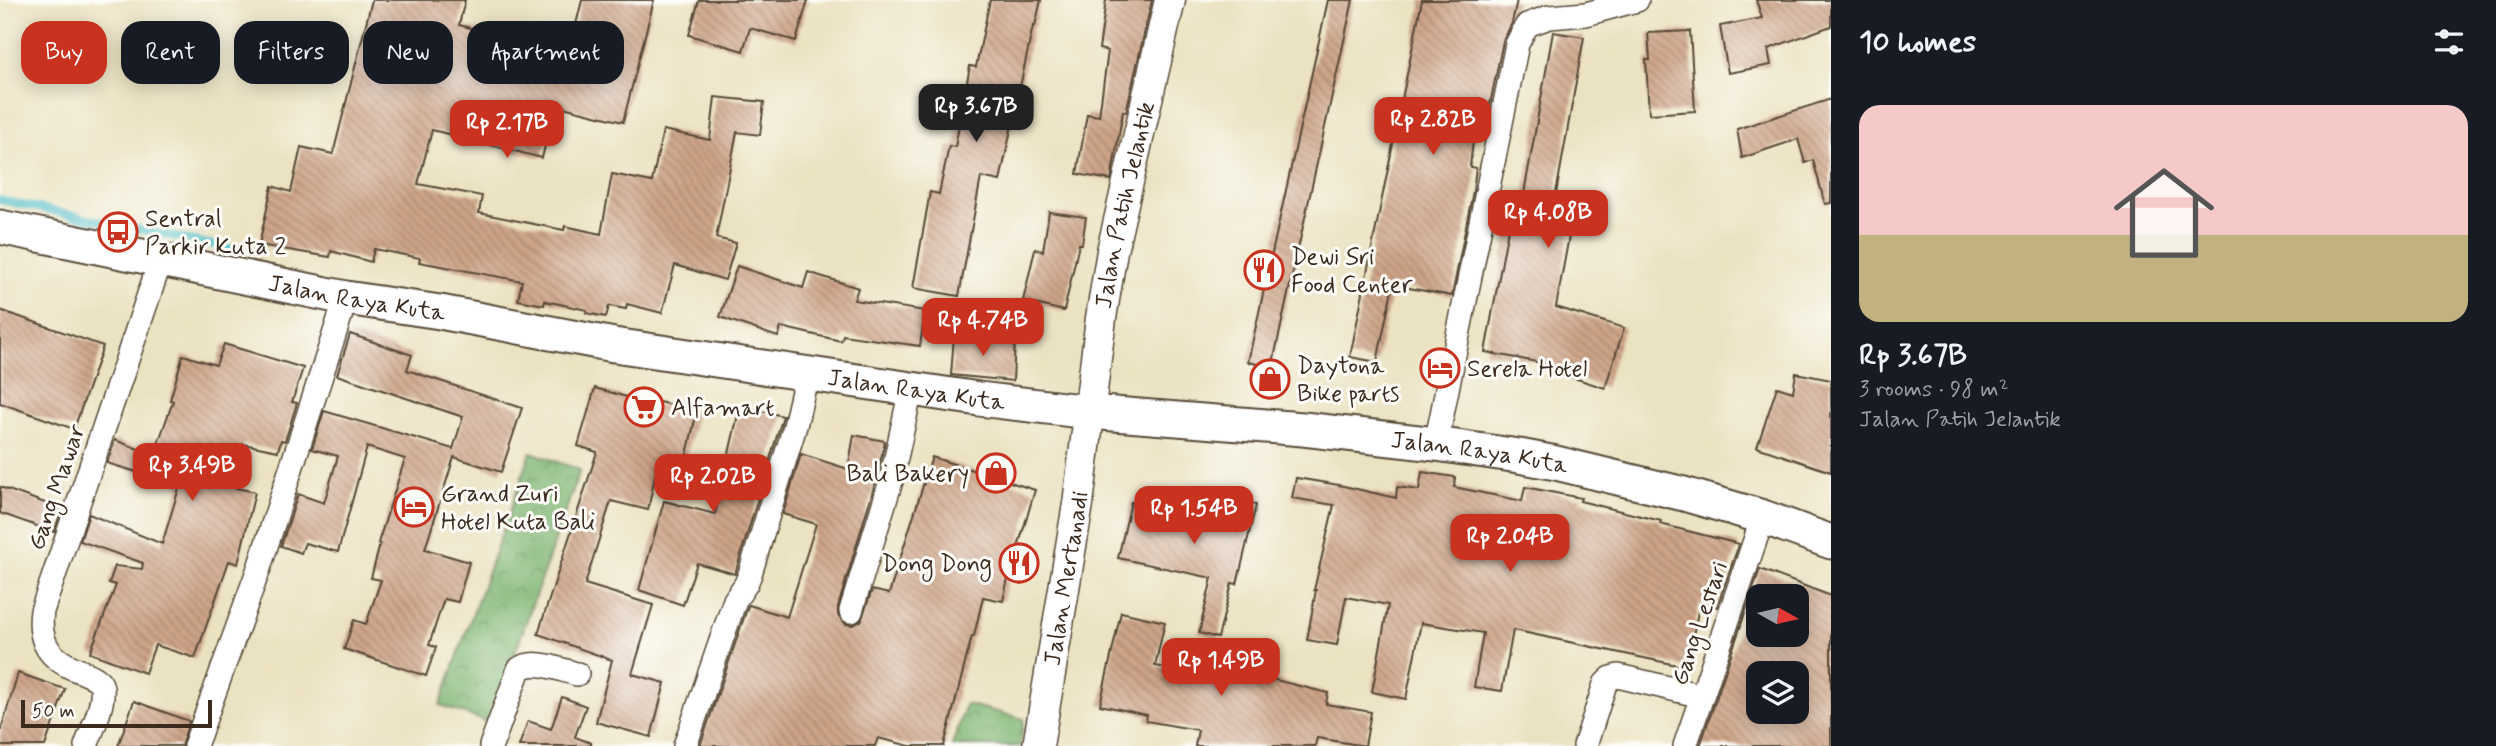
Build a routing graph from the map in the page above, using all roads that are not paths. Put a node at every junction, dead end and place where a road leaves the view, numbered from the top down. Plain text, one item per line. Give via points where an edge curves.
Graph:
1 (1170, 0) edge
2 (1637, 0) edge
3 (0, 227) edge
4 (161, 259) junction
5 (346, 298) junction
6 (807, 374) junction
7 (911, 389) junction
8 (1089, 412) junction
9 (1436, 444) junction
10 (1763, 517) junction
11 (1831, 542) edge
12 (850, 611) dead end
13 (578, 674) dead end
14 (1702, 696) junction
15 (86, 746) edge
16 (195, 746) edge
17 (491, 746) edge
18 (685, 746) edge
19 (1038, 746) edge
20 (1585, 746) edge
21 (1685, 746) edge

1 - 8 street, Jalan Patih Jelantik via 1112,251
2 - 9 street via 1527,25 1517,44
3 - 4 main road, Jalan Raya Kuta
4 - 5 main road, Jalan Raya Kuta
4 - 15 street, Gang Mawar via 42,611 41,632 51,656 101,683 101,701
5 - 6 main road, Jalan Raya Kuta
5 - 16 street via 259,568
6 - 7 main road, Jalan Raya Kuta
6 - 18 street via 750,574 735,600
7 - 8 main road, Jalan Raya Kuta
7 - 12 street via 891,481
8 - 9 main road, Jalan Raya Kuta via 1290,427
8 - 19 street, Jalan Mertanadi
9 - 10 main road, Jalan Raya Kuta via 1556,463
10 - 11 main road, Jalan Raya Kuta
10 - 14 street, Gang Lestari
13 - 17 street via 538,665 519,669
14 - 20 street via 1611,678
14 - 21 street, Gang Lestari

